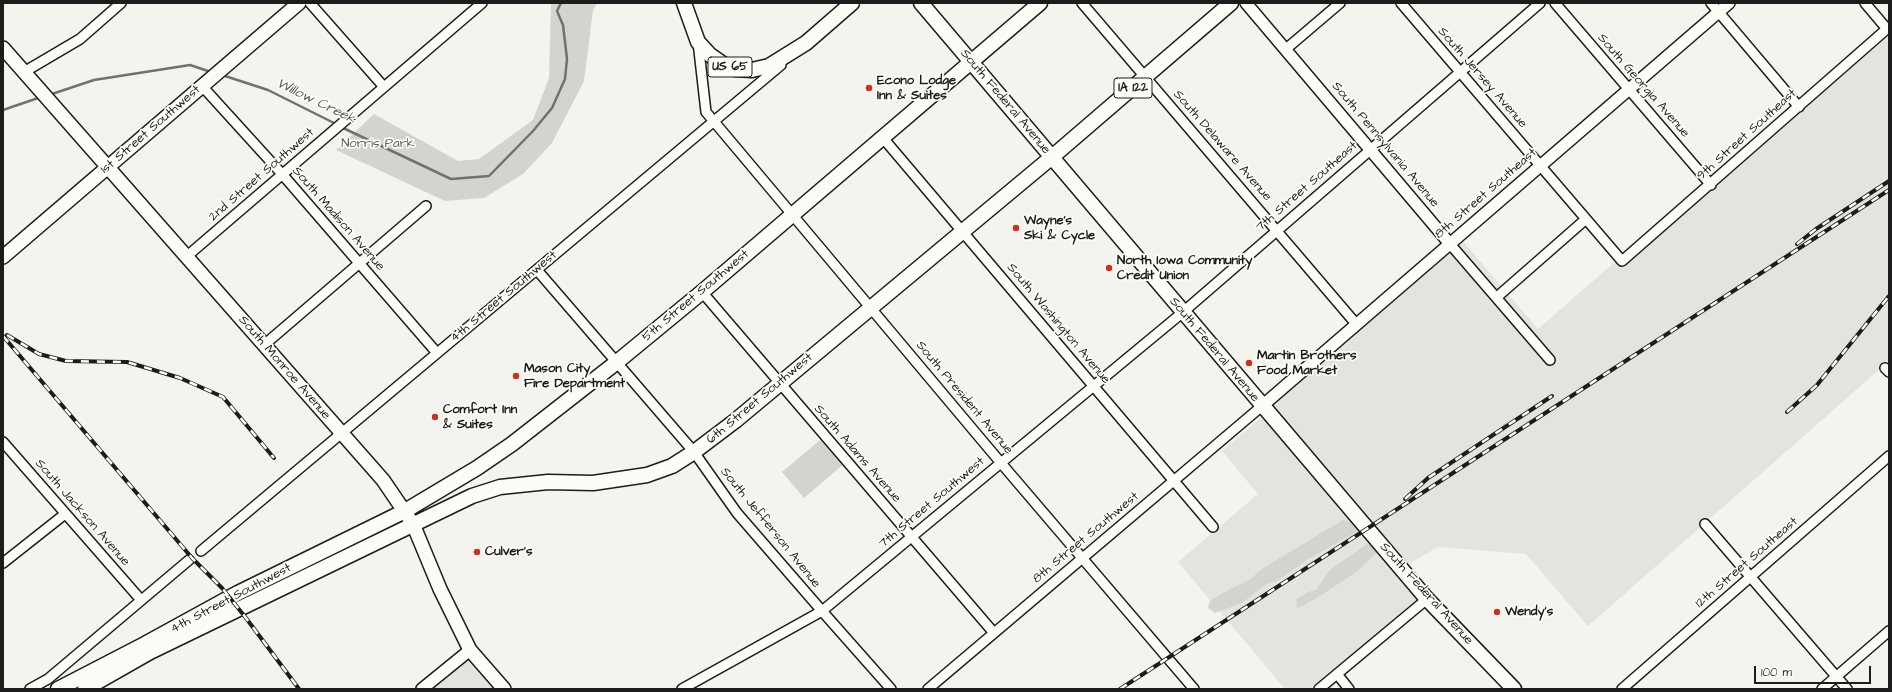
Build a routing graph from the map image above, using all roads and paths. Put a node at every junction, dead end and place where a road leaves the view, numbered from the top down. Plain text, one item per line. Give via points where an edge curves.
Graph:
1 (120, 3) edge
2 (299, 3) edge
3 (310, 3) edge
4 (482, 3) edge
5 (684, 3) edge
6 (1040, 3) edge
7 (1082, 3) edge
8 (1231, 3) edge
9 (1246, 3) edge
10 (1340, 3) edge
11 (1401, 3) edge
12 (1540, 3) edge
13 (1555, 3) edge
14 (1710, 3) edge
15 (1729, 3) edge
16 (1865, 3) edge
17 (850, 4) edge
18 (922, 5) edge
19 (1718, 12) junction
20 (1888, 28) edge
21 (698, 42) junction
22 (806, 43) junction
23 (3, 48) edge
24 (1286, 49) junction
25 (972, 62) junction
26 (1460, 72) junction
27 (26, 75) junction
28 (1146, 77) junction
29 (204, 85) junction
30 (384, 87) junction
31 (1629, 89) junction
32 (1799, 107) junction
33 (714, 122) junction
34 (883, 138) junction
35 (1370, 150) junction
36 (1052, 157) junction
37 (1540, 166) junction
38 (108, 168) junction
39 (282, 174) junction
40 (1711, 185) junction
41 (426, 206) dead end
42 (793, 214) junction
43 (1586, 219) junction
44 (1277, 230) junction
45 (963, 231) junction
46 (1450, 244) junction
47 (3, 257) edge
48 (186, 257) junction
49 (1622, 261) joint
50 (360, 264) junction
51 (537, 270) junction
52 (702, 292) junction
53 (1496, 297) junction
54 (871, 307) junction
55 (1182, 312) junction
56 (1357, 325) junction
57 (264, 345) junction
58 (437, 353) junction
59 (1550, 360) dead end
60 (617, 362) junction
61 (778, 384) junction
62 (1093, 387) junction
63 (1262, 406) junction
64 (341, 433) junction
65 (3, 442) edge
66 (694, 452) junction
67 (1889, 456) edge
68 (1001, 463) junction
69 (1173, 481) junction
70 (405, 511) junction
71 (65, 514) junction
72 (413, 524) junction
73 (1705, 524) dead end
74 (1213, 528) dead end
75 (912, 538) junction
76 (200, 551) dead end
77 (1082, 558) junction
78 (189, 560) dead end
79 (3, 563) edge
80 (1750, 577) junction
81 (1427, 599) junction
82 (141, 600) junction
83 (822, 612) junction
84 (1889, 631) edge
85 (994, 633) junction
86 (470, 650) junction
87 (1337, 674) junction
88 (1836, 677) junction
89 (1511, 688) edge
90 (30, 689) edge
91 (58, 689) edge
92 (85, 689) edge
93 (422, 689) edge
94 (504, 689) edge
95 (682, 689) edge
96 (891, 689) edge
97 (928, 689) edge
98 (1194, 689) edge
99 (1319, 689) edge
100 (1349, 689) edge
101 (1622, 689) edge
102 (1822, 689) edge
103 (1847, 689) edge

1 - 27 street via 80,39
2 - 29 main road, 1st Street Southwest
3 - 30 street
4 - 30 street, 2nd Street Southwest
5 - 21 main road, US 65
6 - 25 main road, 5th Street Southwest
7 - 28 street, South Delaware Avenue
8 - 28 main road, IA 122
9 - 24 street, South Pennsylvania Avenue
10 - 24 street
11 - 26 street, South Jersey Avenue
12 - 26 street, 7th Street Southeast
13 - 31 street, South Georgia Avenue
14 - 19 street
15 - 19 street, 8th Street Southeast
16 - 20 street
17 - 22 main road, US 65
18 - 25 main road, South Federal Avenue
19 - 31 street, 8th Street Southeast
19 - 32 street
20 - 32 street, 9th Street Southeast
21 - 22 main road, US 65 via 722,64 735,69 752,70 769,66
21 - 33 street via 706,112
22 - 33 street, 4th Street Southwest
23 - 27 main road, South Monroe Avenue
24 - 35 street, South Pennsylvania Avenue
25 - 34 main road, 5th Street Southwest
25 - 36 main road, South Federal Avenue
26 - 35 street, 7th Street Southeast
26 - 37 street, South Jersey Avenue
27 - 38 main road, South Monroe Avenue
28 - 36 main road, IA 122
28 - 44 street, South Delaware Avenue
29 - 38 main road, 1st Street Southwest
29 - 39 street, South Madison Avenue
30 - 39 street, 2nd Street Southwest
31 - 37 street, 8th Street Southeast
31 - 40 street, South Georgia Avenue
32 - 40 street, 9th Street Southeast
33 - 42 street, South President Avenue
33 - 51 street, 4th Street Southwest
34 - 42 main road, 5th Street Southwest
34 - 45 street, South Washington Avenue
35 - 44 street, 7th Street Southeast
35 - 46 street, South Pennsylvania Avenue
36 - 45 main road, 6th Street Southwest
36 - 55 main road, South Federal Avenue
37 - 43 street, South Jersey Avenue
37 - 46 street, 8th Street Southeast
38 - 47 main road, 1st Street Southwest
38 - 48 main road, South Monroe Avenue
39 - 48 street, 2nd Street Southwest
39 - 50 street, South Madison Avenue
40 - 49 street, 9th Street Southeast
41 - 50 street
42 - 52 main road, 5th Street Southwest
42 - 54 street, South President Avenue
43 - 49 street, South Jersey Avenue
43 - 53 street
44 - 55 street, 7th Street Southeast
44 - 56 street, South Delaware Avenue
45 - 54 main road, 6th Street Southwest
45 - 62 street, South Washington Avenue
46 - 53 street, South Pennsylvania Avenue
46 - 56 street, 8th Street Southeast
48 - 57 main road, South Monroe Avenue
50 - 57 street
50 - 58 street, South Madison Avenue
51 - 58 street, 4th Street Southwest
51 - 60 street, South Jefferson Avenue
52 - 60 main road, 5th Street Southwest
52 - 61 street, South Adams Avenue
53 - 59 street, South Pennsylvania Avenue
54 - 61 main road, 6th Street Southwest
54 - 68 street, South President Avenue
55 - 62 street, 7th Street Southwest
55 - 63 main road, South Federal Avenue
56 - 63 street, 8th Street Southeast
57 - 64 main road, South Monroe Avenue
58 - 64 street, 4th Street Southwest
60 - 66 street, South Jefferson Avenue
60 - 70 main road, 5th Street Southwest via 478,468
61 - 66 main road, 6th Street Southwest
61 - 75 street, South Adams Avenue
62 - 68 street, 7th Street Southwest
62 - 69 street, South Washington Avenue
63 - 69 street, 8th Street Southwest
63 - 81 main road, South Federal Avenue
64 - 70 main road, South Monroe Avenue via 383,480
64 - 76 street, 4th Street Southwest
65 - 71 street, South Jackson Avenue
66 - 72 main road, 6th Street Southwest via 672,466 622,480 593,483 548,482 500,487 472,496
66 - 83 street, South Jefferson Avenue via 737,513
67 - 80 street, 12th Street Southeast
68 - 75 street, 7th Street Southwest
68 - 77 street, South President Avenue
69 - 74 street, South Washington Avenue
69 - 77 street, 8th Street Southwest
70 - 72 main road, South Monroe Avenue
70 - 91 main road, 4th Street Southwest via 238,593
71 - 79 street
71 - 82 street, South Jackson Avenue
72 - 86 main road, South Monroe Avenue via 440,589
72 - 92 main road, 4th Street Southwest via 150,652
73 - 80 street
75 - 83 street, 7th Street Southwest
75 - 85 street, South Adams Avenue
77 - 85 street, 8th Street Southwest
77 - 98 street, South President Avenue
78 - 82 street
80 - 88 street
80 - 101 street, 12th Street Southeast
81 - 87 street
81 - 89 main road, South Federal Avenue
82 - 90 street via 48,679
83 - 95 street, 7th Street Southwest
83 - 96 street, South Jefferson Avenue
84 - 88 street
85 - 97 street, 8th Street Southwest
86 - 93 street
86 - 94 main road, South Monroe Avenue
87 - 99 street
87 - 100 street
88 - 102 street
88 - 103 street

